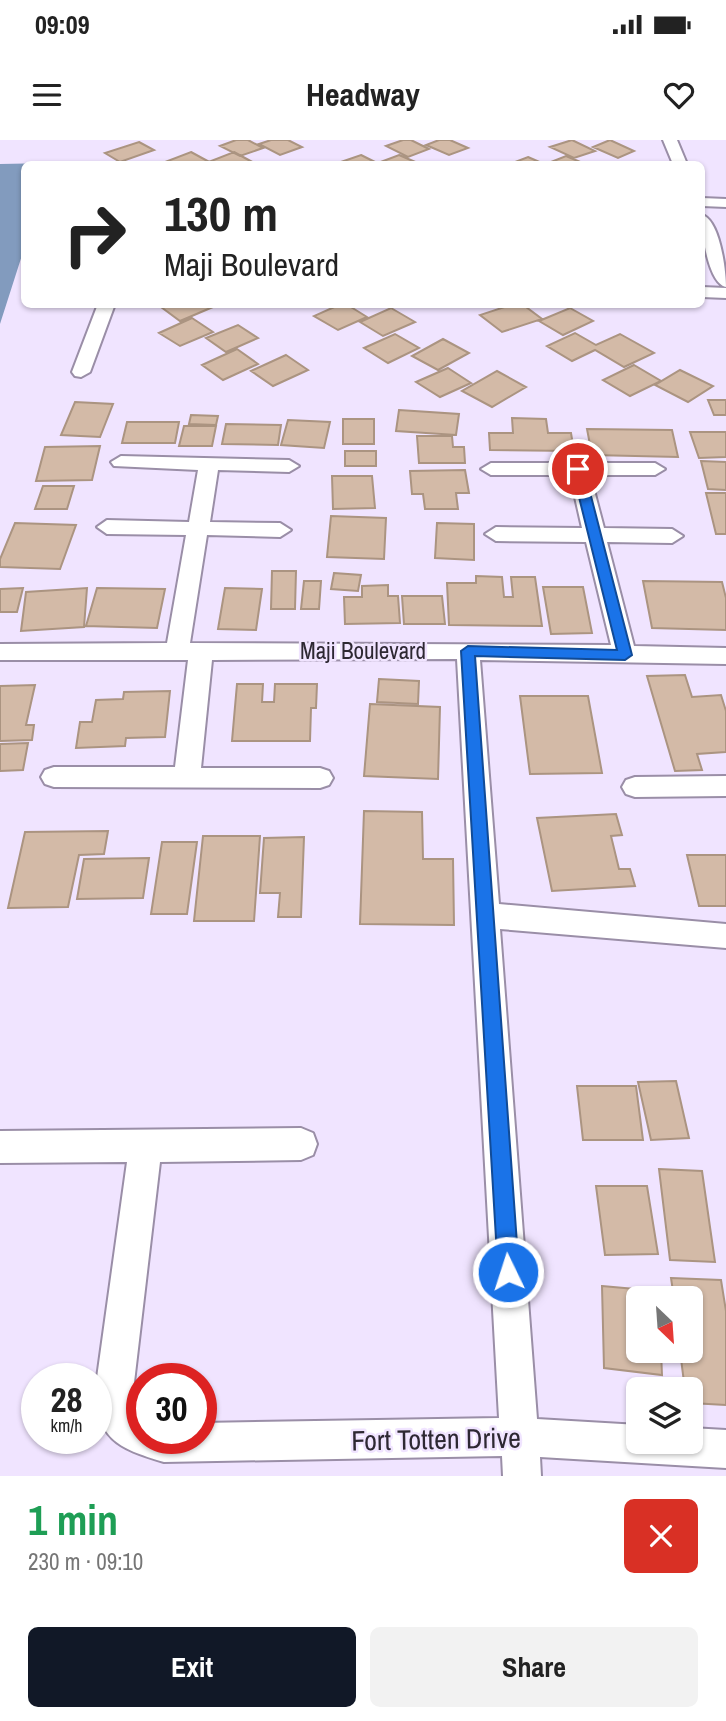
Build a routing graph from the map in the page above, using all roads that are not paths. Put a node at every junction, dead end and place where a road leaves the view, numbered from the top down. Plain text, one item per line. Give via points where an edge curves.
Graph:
1 (670, 140) edge
2 (679, 161) edge
3 (705, 202) edge
4 (726, 203) edge
5 (705, 228) edge
6 (726, 282) edge
7 (705, 292) edge
8 (726, 293) edge
9 (105, 308) edge
10 (81, 372) dead end
11 (121, 462) dead end
12 (209, 464) junction
13 (289, 466) dead end
14 (491, 468) dead end
15 (578, 469) junction
16 (655, 469) dead end
17 (107, 527) dead end
18 (200, 528) junction
19 (280, 530) dead end
20 (496, 534) dead end
21 (593, 535) junction
22 (672, 536) dead end
23 (189, 651) junction
24 (468, 651) junction
25 (0, 652) edge
26 (625, 655) junction
27 (726, 656) edge
28 (54, 777) dead end
29 (187, 778) junction
30 (320, 778) dead end
31 (726, 786) edge
32 (635, 787) dead end
33 (485, 915) junction
34 (726, 936) edge
35 (301, 1144) dead end
36 (0, 1147) edge
37 (145, 1147) junction
38 (126, 1429) edge
39 (519, 1437) junction
40 (217, 1442) edge
41 (726, 1450) edge
42 (522, 1476) edge

1 - 2 street
3 - 4 street
5 - 6 street
7 - 8 street
9 - 10 street
11 - 12 street
12 - 13 street
12 - 18 street
14 - 15 street
15 - 16 street
15 - 21 street
17 - 18 street
18 - 19 street
18 - 23 street
20 - 21 street
21 - 22 street
21 - 26 street
23 - 24 street, Maji Boulevard
23 - 25 street, Maji Boulevard
23 - 29 street
24 - 26 street, Maji Boulevard
24 - 33 street
26 - 27 street, Maji Boulevard
28 - 29 street
29 - 30 street
31 - 32 street
33 - 34 street
33 - 39 street
35 - 37 street
36 - 37 street
37 - 38 street via 114,1391 116,1415
39 - 40 street, Fort Totten Drive
39 - 41 street, Fort Totten Drive
39 - 42 street

